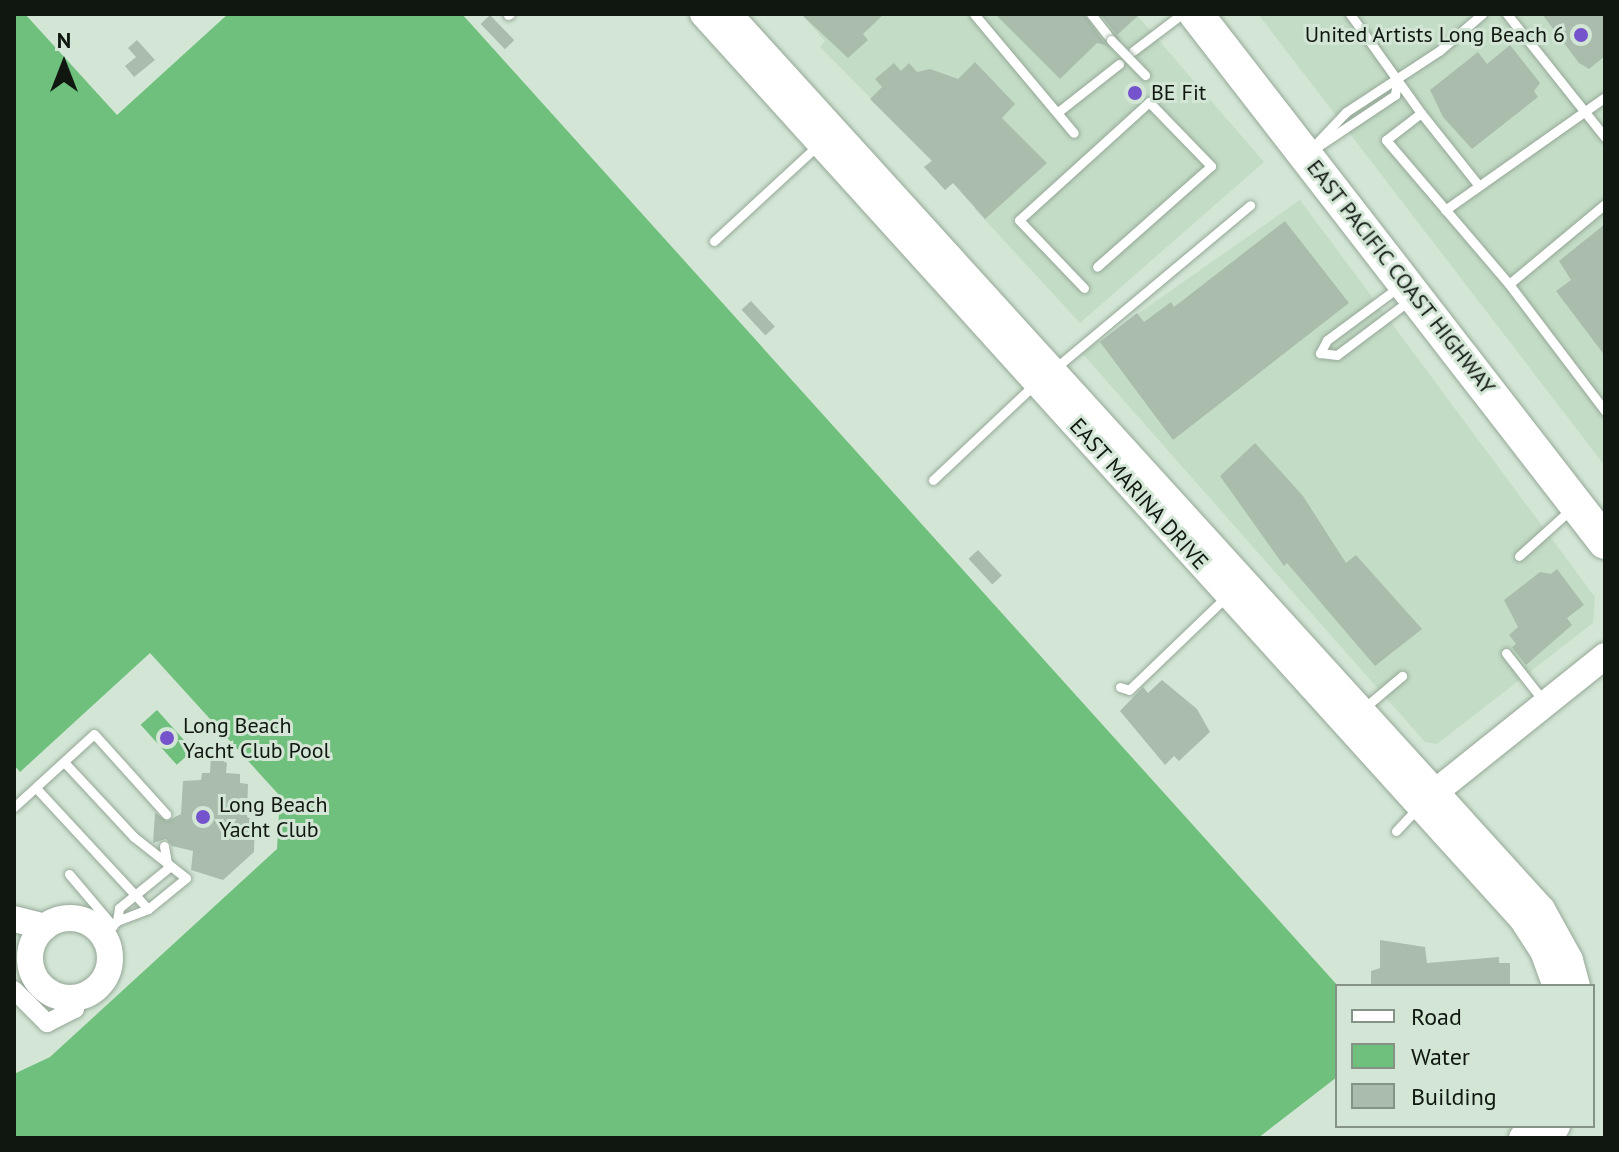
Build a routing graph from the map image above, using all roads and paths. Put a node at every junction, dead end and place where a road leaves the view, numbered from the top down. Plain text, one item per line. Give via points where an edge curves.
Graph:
1 (703, 14) edge
2 (729, 14) edge
3 (974, 14) edge
4 (1091, 14) edge
5 (1182, 14) edge
6 (1196, 14) edge
7 (1350, 14) edge
8 (1482, 14) edge
9 (1507, 14) edge
10 (1133, 51) dead end
11 (1119, 64) dead end
12 (1145, 75) dead end
13 (1397, 81) junction
14 (1605, 97) edge
15 (1058, 112) junction
16 (1421, 113) junction
17 (1586, 113) junction
18 (1074, 133) dead end
19 (827, 136) junction
20 (1605, 137) edge
21 (1306, 153) junction
22 (1479, 186) junction
23 (1605, 204) edge
24 (1250, 205) dead end
25 (1445, 210) junction
26 (714, 241) dead end
27 (1097, 267) dead end
28 (1509, 284) junction
29 (1084, 288) dead end
30 (1411, 289) junction
31 (1045, 376) junction
32 (1605, 411) edge
33 (933, 480) dead end
34 (1576, 505) junction
35 (1605, 542) edge
36 (1519, 556) dead end
37 (1237, 587) junction
38 (1506, 653) dead end
39 (1605, 656) edge
40 (1402, 676) dead end
41 (1120, 687) dead end
42 (1545, 703) junction
43 (1364, 708) junction
44 (64, 762) junction
45 (36, 788) junction
46 (1428, 798) junction
47 (14, 807) edge
48 (166, 814) dead end
49 (1396, 831) dead end
50 (164, 846) dead end
51 (168, 868) junction
52 (69, 874) dead end
53 (134, 895) junction
54 (148, 909) junction
55 (14, 919) edge
56 (45, 927) junction
57 (111, 927) junction
58 (23, 958) edge
59 (1555, 984) edge
60 (1576, 984) edge
61 (14, 990) edge
62 (77, 997) junction

1 - 19 main road, EAST MARINA DRIVE
2 - 19 main road, EAST MARINA DRIVE
3 - 15 lane
4 - 12 lane, bridge
5 - 10 lane
6 - 21 highway, EAST PACIFIC COAST HIGHWAY
7 - 13 lane
8 - 13 lane
9 - 17 lane
11 - 15 lane
13 - 16 lane
13 - 21 lane via 1384,83 1346,112
13 - 21 lane via 1395,95
14 - 17 lane
15 - 18 lane
16 - 22 lane
16 - 25 lane via 1386,140
17 - 20 lane
17 - 22 lane
19 - 26 lane
19 - 31 main road, EAST MARINA DRIVE
21 - 30 highway, EAST PACIFIC COAST HIGHWAY
22 - 25 lane
23 - 28 lane
24 - 31 lane
25 - 28 lane
27 - 29 lane via 1211,166 1149,102 1019,220
28 - 32 lane
30 - 30 lane via 1327,340 1320,353 1337,355
30 - 34 highway, EAST PACIFIC COAST HIGHWAY
31 - 33 lane
31 - 37 main road, EAST MARINA DRIVE
34 - 35 highway, EAST PACIFIC COAST HIGHWAY
34 - 36 lane
37 - 41 lane via 1129,690
37 - 43 main road, EAST MARINA DRIVE
37 - 46 main road, EAST MARINA DRIVE
38 - 42 lane
39 - 42 main road
40 - 43 lane
42 - 46 main road
43 - 46 main road, EAST MARINA DRIVE
44 - 45 lane
44 - 48 lane via 94,734
44 - 51 lane
45 - 47 lane
45 - 53 lane
46 - 49 lane
46 - 59 main road, EAST MARINA DRIVE via 1522,919 1543,951
46 - 60 main road, EAST MARINA DRIVE via 1542,909 1564,947
50 - 51 lane
51 - 53 lane
51 - 54 lane via 186,878
52 - 57 lane
53 - 54 lane
53 - 57 lane via 119,908
54 - 57 lane
55 - 56 main road
56 - 57 main road via 73,919
56 - 58 main road
57 - 62 main road via 106,973 95,989
58 - 62 main road via 48,991
61 - 62 street via 47,1023 75,1009

